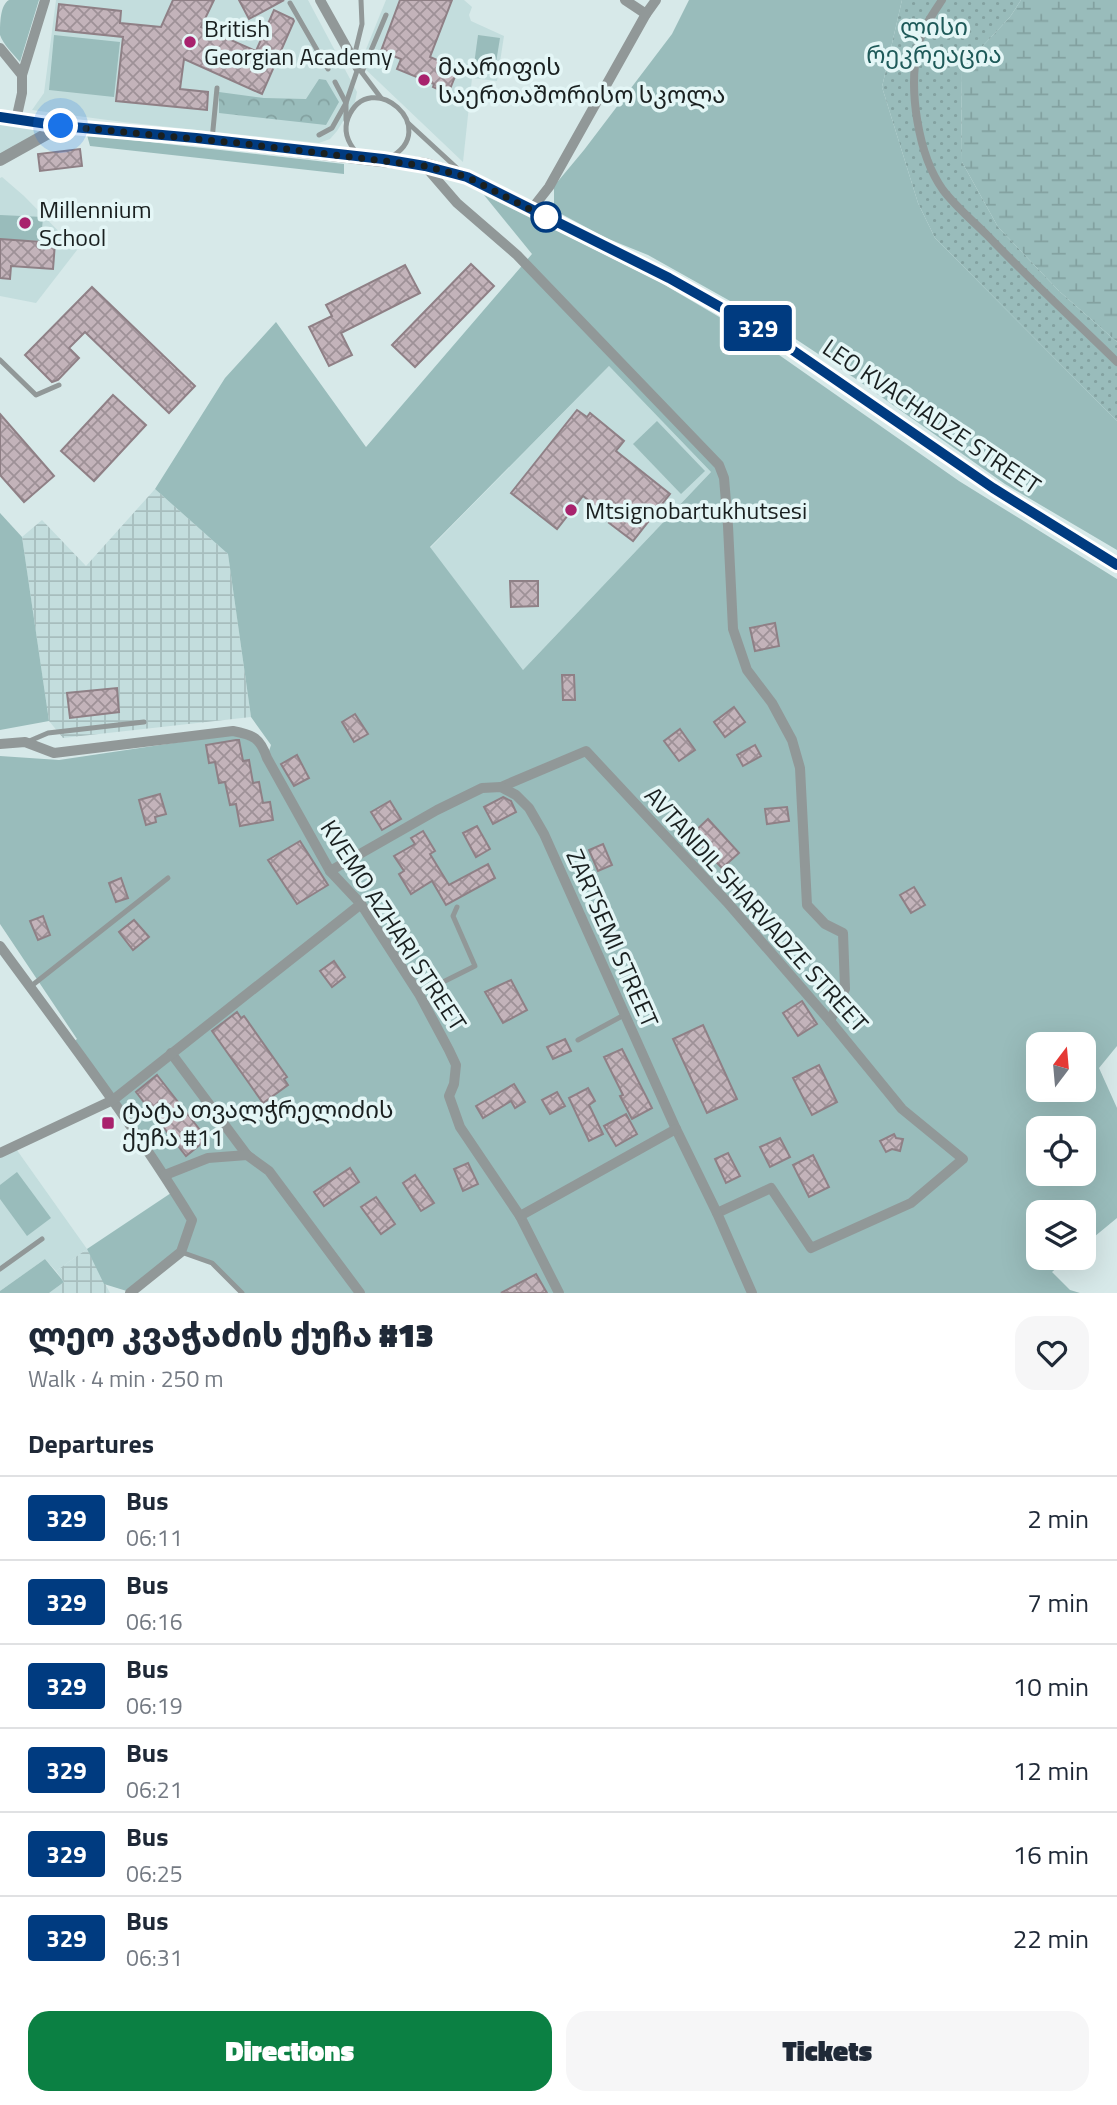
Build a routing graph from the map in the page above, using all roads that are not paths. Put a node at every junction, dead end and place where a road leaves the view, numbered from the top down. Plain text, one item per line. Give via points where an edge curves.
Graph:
1 (45, 0) edge
2 (320, 0) edge
3 (361, 0) edge
4 (625, 0) edge
5 (656, 0) edge
6 (943, 0) edge
7 (290, 3) dead end
8 (646, 14) junction
9 (386, 15) dead end
10 (0, 48) edge
11 (358, 66) junction
12 (328, 69) dead end
13 (22, 75) junction
14 (335, 82) dead end
15 (216, 88) dead end
16 (381, 98) junction
17 (346, 103) junction
18 (0, 117) edge
19 (16, 120) junction
20 (408, 123) junction
21 (346, 124) junction
22 (61, 126) junction
23 (319, 135) dead end
24 (212, 140) junction
25 (375, 159) junction
26 (0, 160) edge
27 (425, 166) junction
28 (467, 177) junction
29 (531, 210) junction
30 (0, 360) edge
31 (1117, 362) edge
32 (59, 385) dead end
33 (1117, 565) edge
34 (144, 722) dead end
35 (25, 742) junction
36 (0, 744) edge
37 (501, 787) junction
38 (330, 872) junction
39 (168, 878) dead end
40 (361, 904) junction
41 (457, 907) dead end
42 (0, 946) edge
43 (30, 987) junction
44 (419, 994) junction
45 (624, 1015) junction
46 (830, 1021) junction
47 (578, 1040) dead end
48 (171, 1053) junction
49 (113, 1100) junction
50 (676, 1129) junction
51 (0, 1153) edge
52 (247, 1155) junction
53 (165, 1175) junction
54 (717, 1213) junction
55 (520, 1216) junction
56 (42, 1239) dead end
57 (181, 1252) junction
58 (0, 1269) edge
59 (130, 1293) edge
60 (242, 1293) edge
61 (360, 1293) edge
62 (559, 1293) edge
63 (752, 1293) edge

1 - 13 street
2 - 11 street
3 - 11 lane
4 - 8 street
5 - 8 street
6 - 31 street via 924,29 915,64 917,111 926,157 943,190
7 - 12 lane
8 - 29 street via 575,144
9 - 11 lane
10 - 13 street
11 - 16 lane
11 - 17 lane
13 - 19 street
14 - 17 lane
15 - 24 lane
16 - 20 lane via 398,106
16 - 21 lane via 359,104
17 - 21 lane
17 - 23 lane via 332,128
18 - 19 main road, LEO KVACHADZE STREET
19 - 22 main road, LEO KVACHADZE STREET
20 - 25 lane via 401,149
20 - 28 lane
21 - 25 lane via 350,145 358,154
22 - 24 main road, LEO KVACHADZE STREET
22 - 26 street
24 - 25 main road, LEO KVACHADZE STREET
25 - 27 main road, LEO KVACHADZE STREET
27 - 28 main road, LEO KVACHADZE STREET
27 - 46 street via 719,465 724,478 733,629 747,670 772,703 792,740 800,768 807,905 825,924 843,933 845,989
28 - 29 main road, LEO KVACHADZE STREET
29 - 33 main road, LEO KVACHADZE STREET via 669,278 775,338 993,488
30 - 32 lane via 36,396
34 - 35 lane via 48,733
35 - 36 street, KVEMO AZHARI STREET
35 - 38 street, KVEMO AZHARI STREET via 54,754 233,731 249,734 262,743
37 - 38 street via 482,788 437,810
37 - 45 street, ZARTSEMI STREET via 529,808 544,834
37 - 46 street, AVTANDIL SHARVADZE STREET via 586,751
38 - 40 street, KVEMO AZHARI STREET
39 - 43 lane
40 - 44 street, KVEMO AZHARI STREET
40 - 48 street
41 - 44 lane via 453,916 475,966
42 - 43 street
43 - 49 street
44 - 55 street, KVEMO AZHARI STREET via 456,1065 449,1096 460,1127
45 - 47 lane
45 - 50 street, ZARTSEMI STREET
46 - 54 street, AVTANDIL SHARVADZE STREET via 902,1109 963,1159 911,1203 811,1248 771,1188
48 - 49 street
48 - 52 street
49 - 51 street
49 - 53 street
50 - 54 street, ZARTSEMI STREET
50 - 55 street
52 - 53 street via 208,1158
52 - 61 street via 269,1171
53 - 57 street via 192,1220
54 - 63 street, ZARTSEMI STREET
55 - 62 street, KVEMO AZHARI STREET
56 - 58 lane
57 - 59 street
57 - 60 lane via 212,1263

